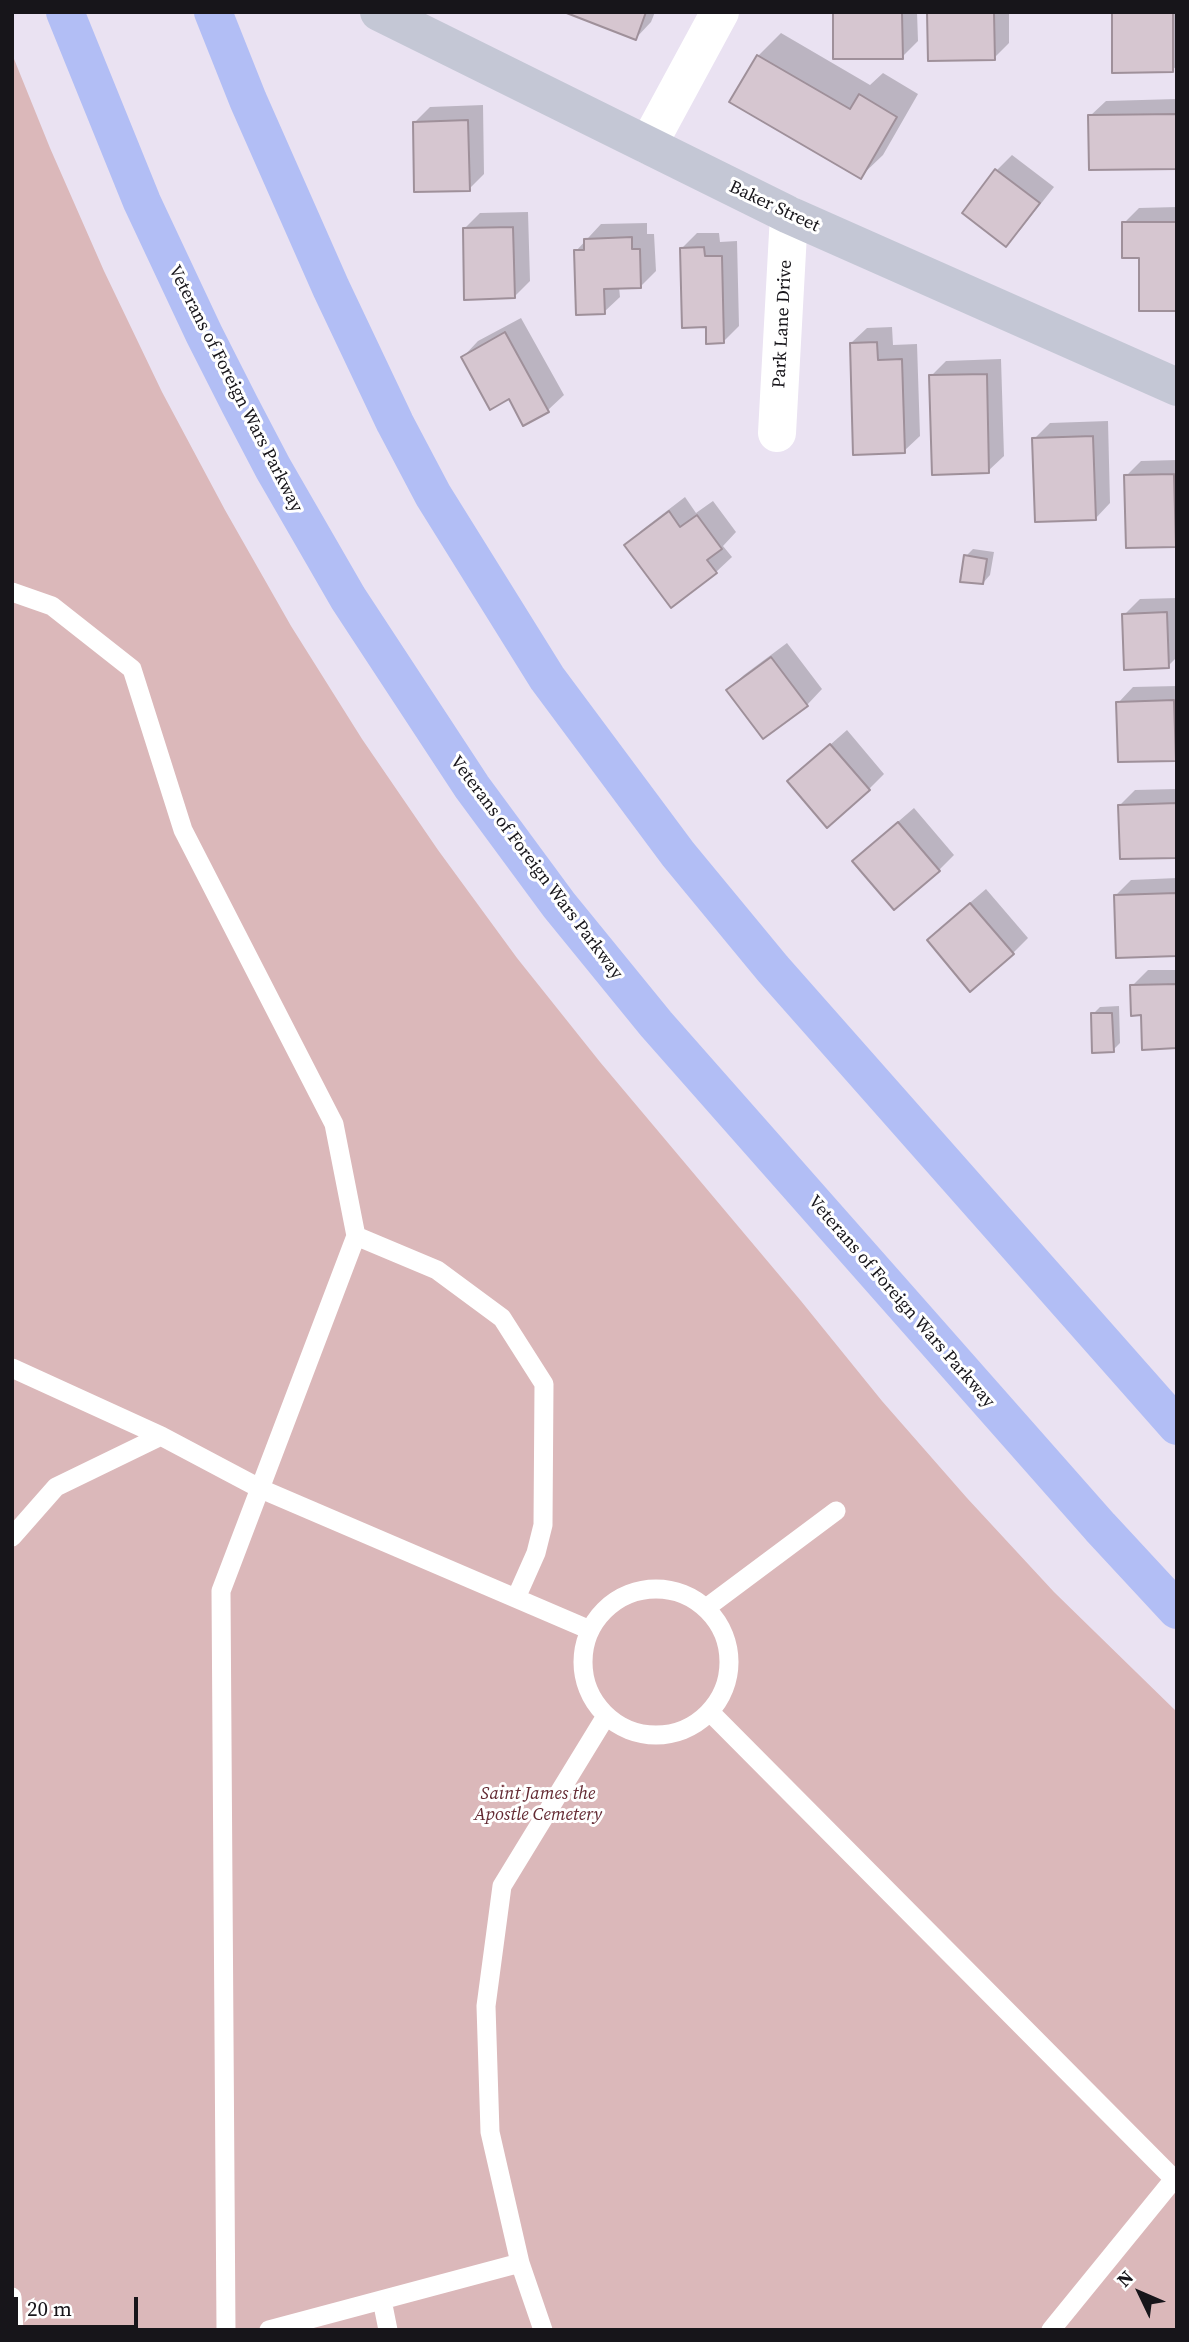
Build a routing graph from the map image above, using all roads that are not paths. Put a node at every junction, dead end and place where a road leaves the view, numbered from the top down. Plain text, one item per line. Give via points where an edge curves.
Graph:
1 (65, 12) edge
2 (212, 12) edge
3 (379, 12) edge
4 (720, 12) edge
5 (648, 145) junction
6 (789, 215) junction
7 (1177, 387) edge
8 (777, 433) dead end
9 (12, 592) edge
10 (356, 1236) junction
11 (12, 1368) edge
12 (1177, 1426) edge
13 (161, 1436) junction
14 (261, 1489) junction
15 (836, 1511) dead end
16 (12, 1537) edge
17 (516, 1598) junction
18 (706, 1608) junction
19 (1177, 1610) edge
20 (590, 1630) junction
21 (710, 1712) junction
22 (606, 1716) junction
23 (520, 2263) junction
24 (12, 2297) edge
25 (383, 2300) junction
26 (14, 2330) edge
27 (226, 2330) edge
28 (269, 2330) edge
29 (388, 2330) edge
30 (543, 2330) edge
31 (1051, 2330) edge

1 - 19 highway, Veterans of Foreign Wars Parkway via 147,213 256,436 348,598 472,787 559,905 698,1072
2 - 12 highway via 394,423 440,507 547,678 741,932
3 - 5 street, Baker Street
4 - 5 street
5 - 6 street, Baker Street
6 - 7 street, Baker Street
6 - 8 street, Park Lane Drive
9 - 10 lane via 52,606 132,669 183,830 334,1124
10 - 14 lane
10 - 17 lane via 437,1270 502,1318 544,1384 543,1525
11 - 13 lane
13 - 14 lane
13 - 16 lane via 56,1487
14 - 17 lane
14 - 27 lane via 221,1591
15 - 18 lane
17 - 20 lane
18 - 20 lane via 665,1589 643,1590 621,1597 603,1611
18 - 21 lane via 720,1626 728,1648 729,1671
20 - 22 lane via 583,1657 586,1685
21 - 22 lane via 670,1734 625,1729
21 - 31 lane via 1174,2179
22 - 23 lane via 502,1886 486,2006 490,2132
23 - 25 lane
23 - 30 lane
24 - 26 lane
25 - 28 lane
25 - 29 lane

